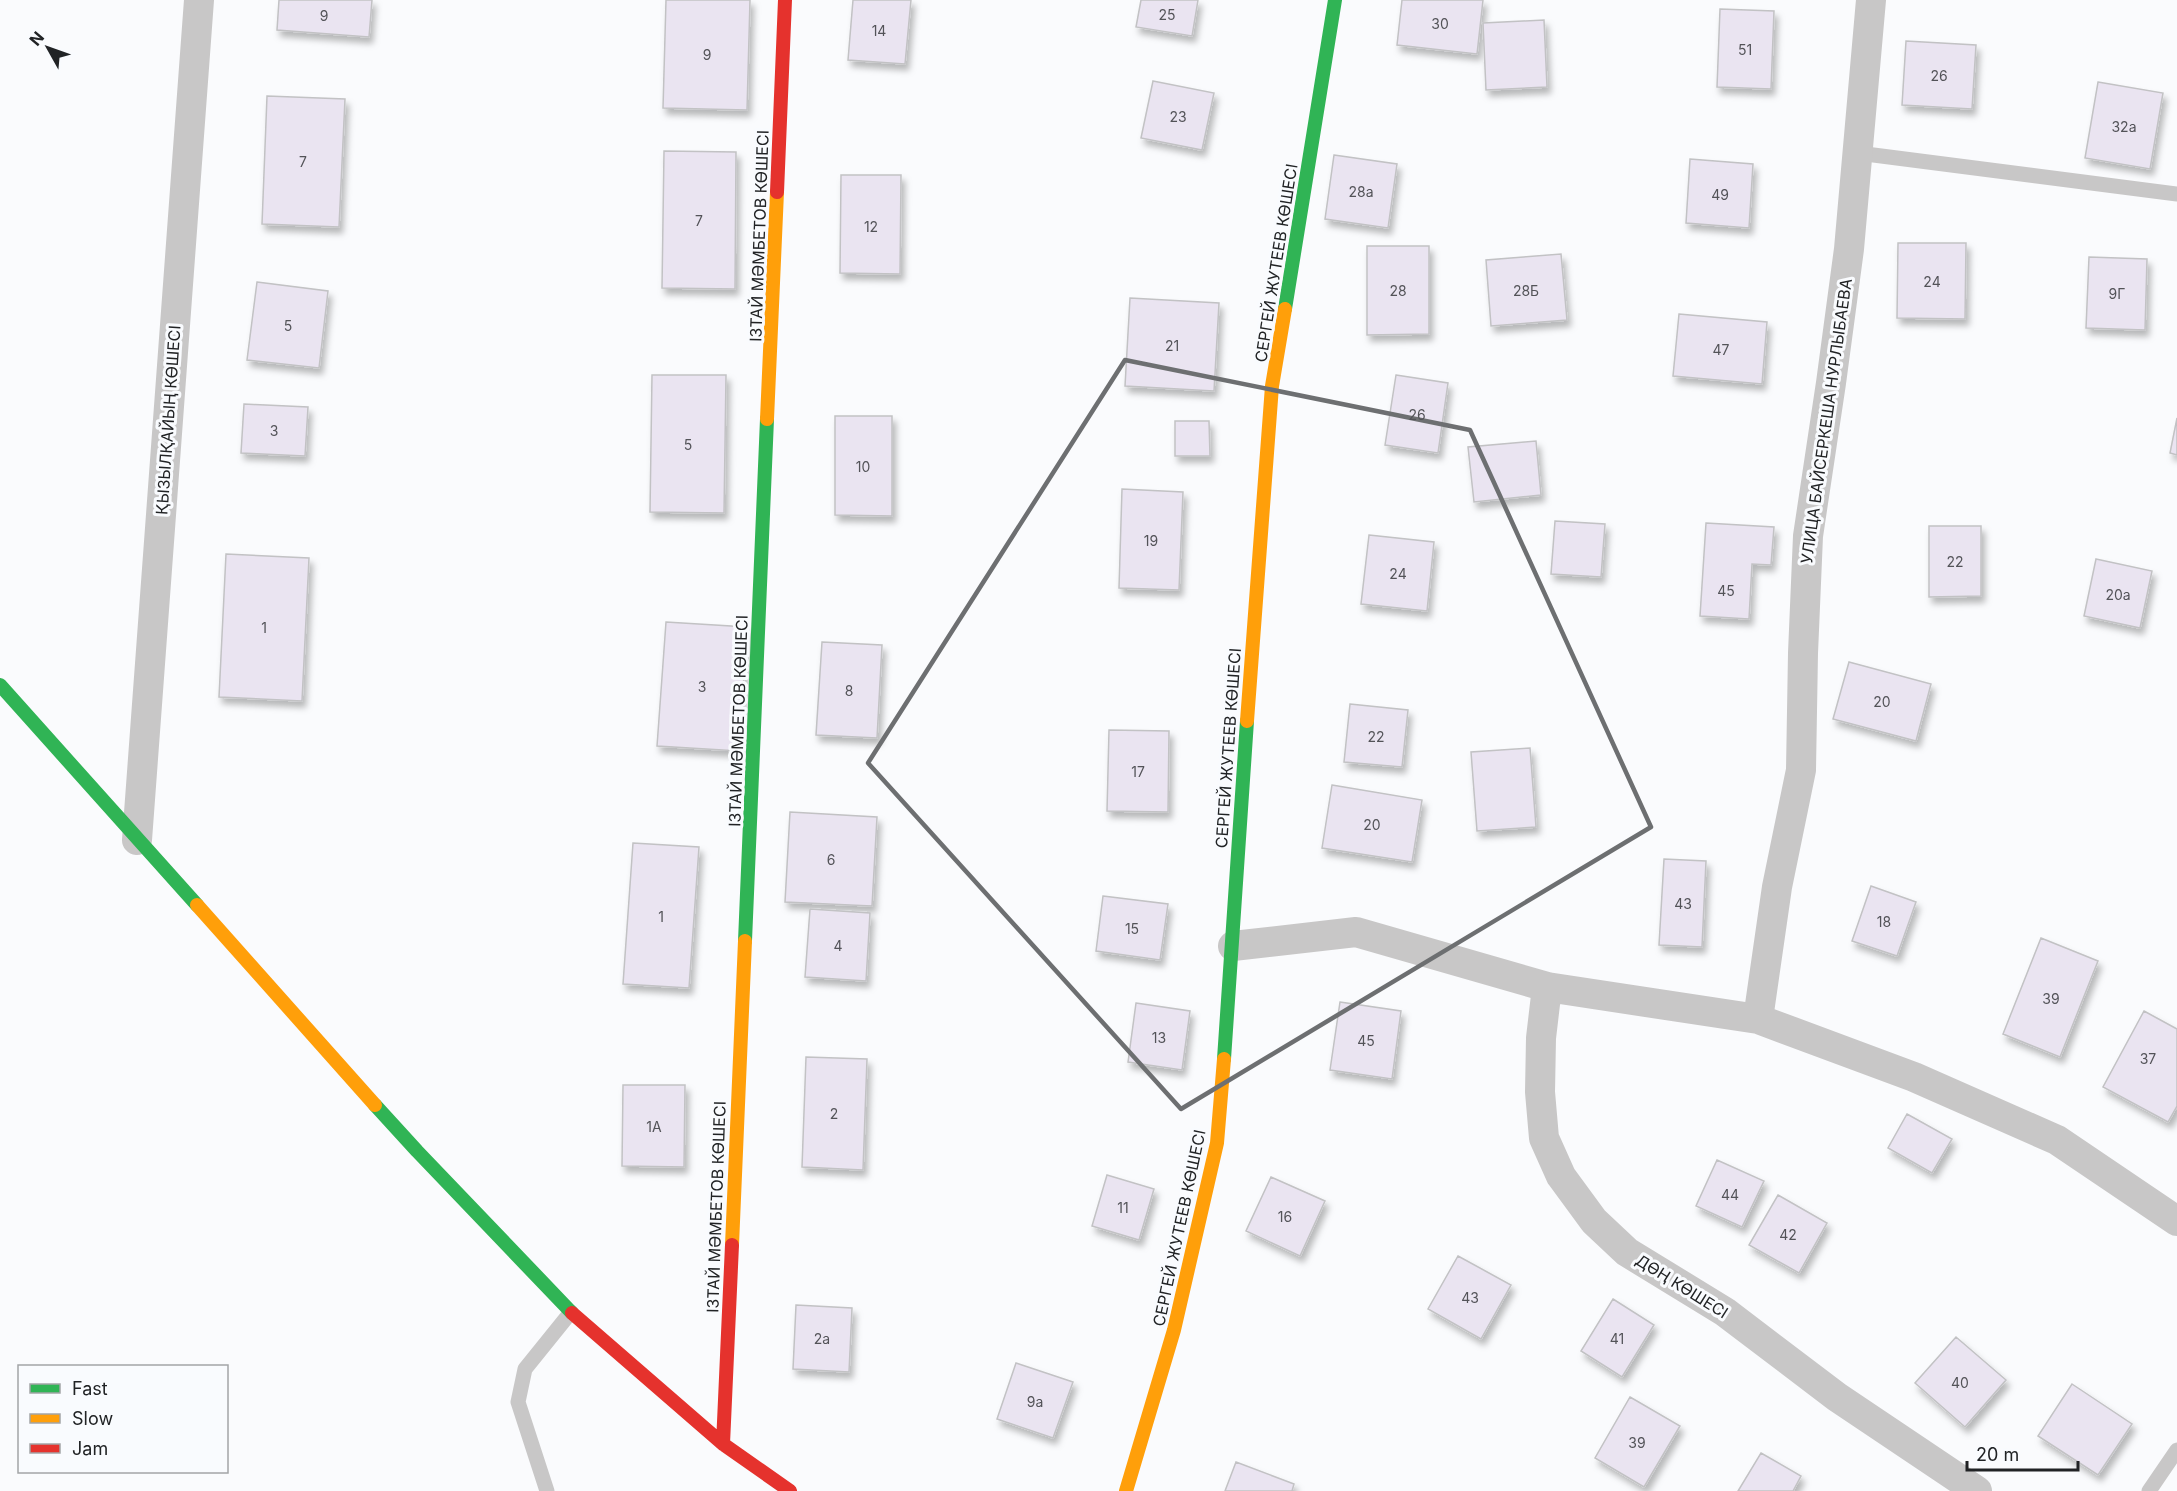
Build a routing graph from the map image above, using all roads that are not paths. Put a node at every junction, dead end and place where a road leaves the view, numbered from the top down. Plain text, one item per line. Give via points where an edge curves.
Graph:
1 (199, 0) edge
2 (785, 0) edge
3 (1335, 0) edge
4 (1871, 0) edge
5 (1858, 153) junction
6 (2177, 195) edge
7 (0, 685) edge
8 (137, 840) junction
9 (1233, 946) junction
10 (1547, 987) junction
11 (1758, 1019) junction
12 (2177, 1221) edge
13 (571, 1312) junction
14 (723, 1444) junction
15 (2177, 1450) edge
16 (547, 1491) edge
17 (790, 1491) edge
18 (1126, 1491) edge
19 (1977, 1491) edge
20 (2149, 1491) edge

1 - 8 street, ҚЫЗЫЛҚАЙЫҢ КӨШЕСІ
2 - 14 street, ІЗТАЙ МӘМБЕТОВ КӨШЕСІ
3 - 9 street, СЕРГЕЙ ЖУТЕЕВ КӨШЕСІ via 1272,386
4 - 5 street, УЛИЦА БАЙСЕРКЕША НУРЛЫБАЕВА
5 - 6 lane
5 - 11 street, УЛИЦА БАЙСЕРКЕША НУРЛЫБАЕВА via 1832,383 1808,536 1801,770 1777,887
7 - 8 street
8 - 13 street via 417,1151
9 - 10 street via 1356,932
9 - 18 street, СЕРГЕЙ ЖУТЕЕВ КӨШЕСІ via 1217,1143 1174,1330
10 - 11 street
10 - 19 street, ДӨҢ КӨШЕСІ via 1541,1038 1544,1138 1561,1176 1594,1221 1627,1252 1725,1312 1837,1397
11 - 12 street via 1914,1077 2057,1140
13 - 14 street
13 - 16 lane via 525,1369 518,1402
14 - 17 street
15 - 20 lane

